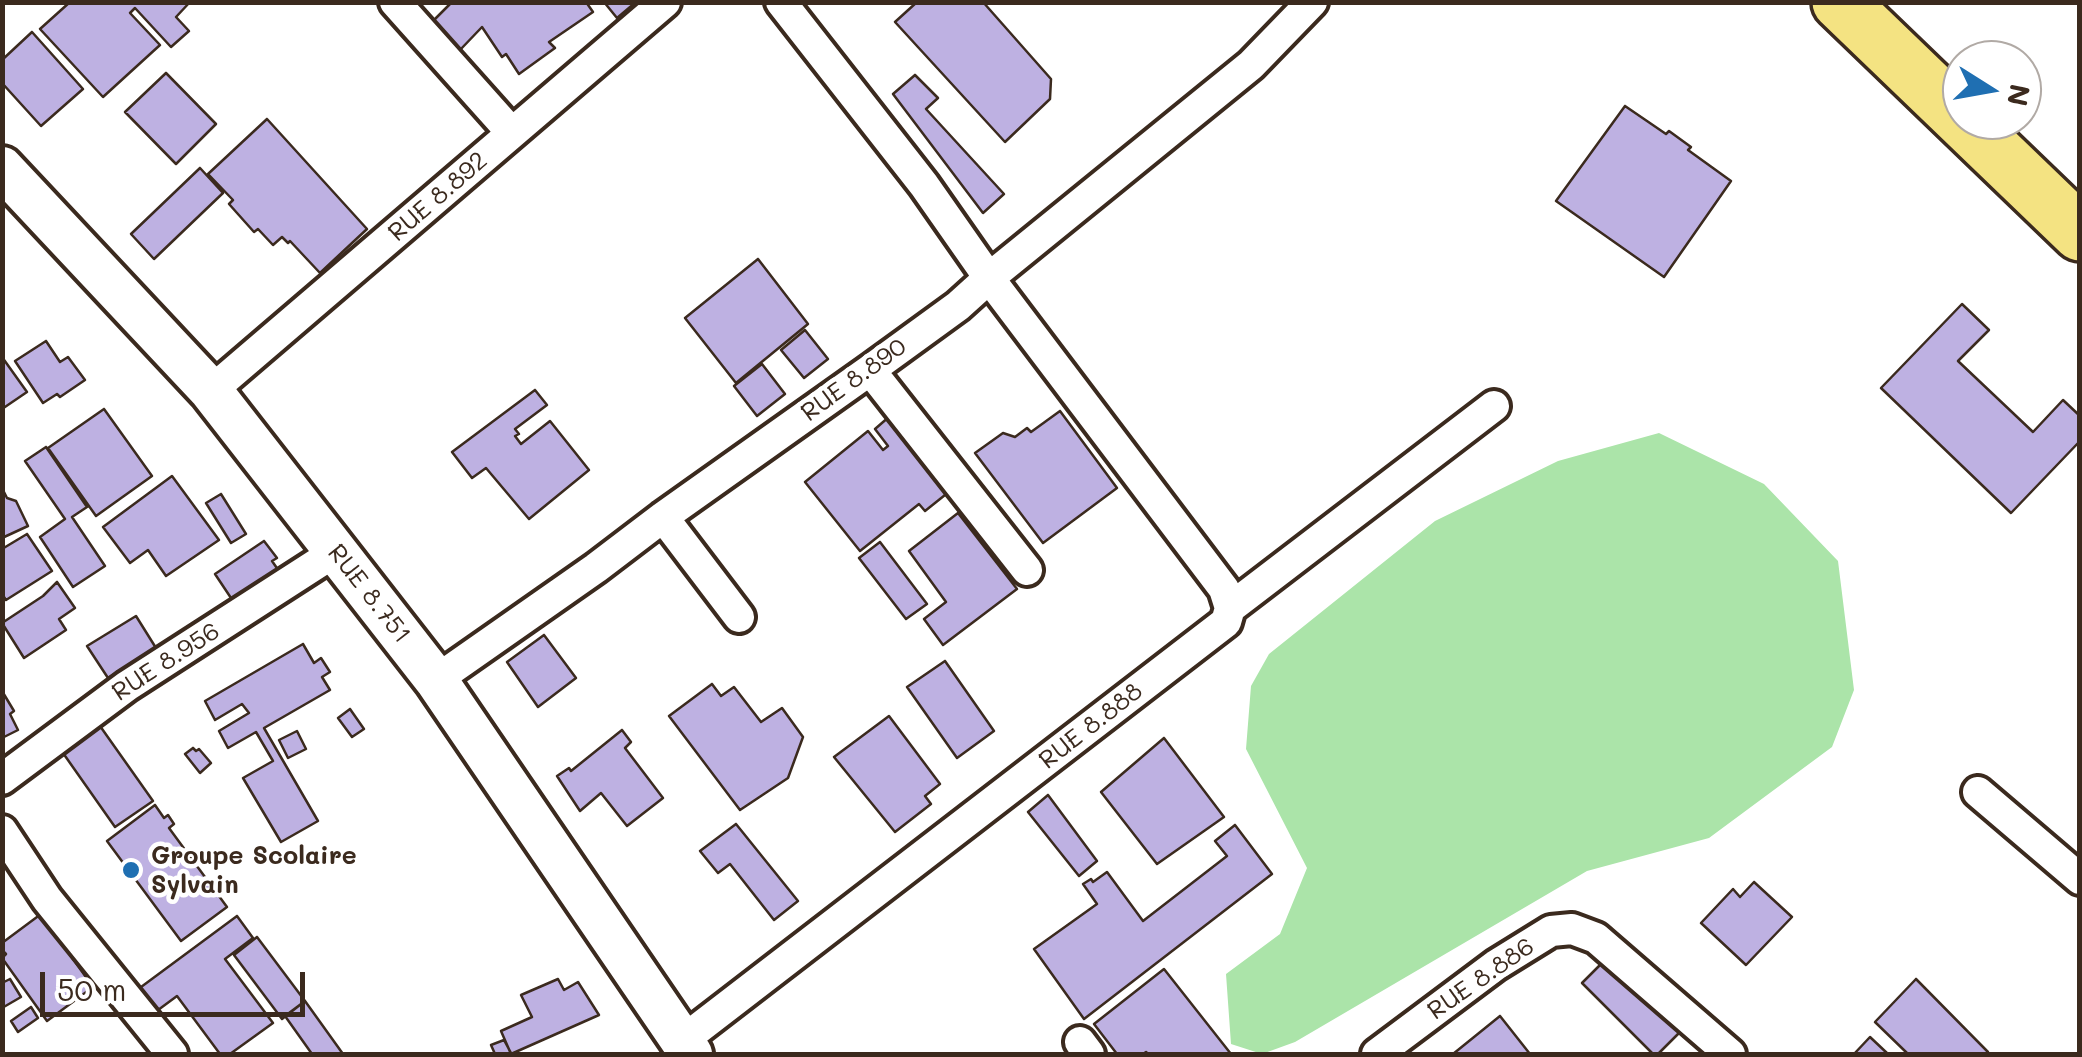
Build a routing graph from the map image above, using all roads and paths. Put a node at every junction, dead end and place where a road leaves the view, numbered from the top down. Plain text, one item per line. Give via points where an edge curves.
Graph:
1 (395, 2) edge
2 (665, 2) edge
3 (781, 2) edge
4 (1312, 2) edge
5 (1840, 2) edge
6 (512, 134) junction
7 (2, 168) edge
8 (2080, 233) edge
9 (989, 278) junction
10 (870, 370) junction
11 (211, 391) junction
12 (1494, 406) dead end
13 (662, 516) junction
14 (336, 552) junction
15 (1027, 570) dead end
16 (1230, 608) junction
17 (740, 617) dead end
18 (436, 680) junction
19 (2, 779) edge
20 (1978, 792) dead end
21 (2, 830) edge
22 (2080, 879) edge
23 (686, 1048) edge
24 (172, 1054) edge
25 (1377, 1054) edge
26 (1730, 1054) edge

1 - 6 street
2 - 6 street, RUE 8.892
3 - 9 street
4 - 9 street, RUE 8.890 via 1251,65
5 - 8 highway
6 - 11 street, RUE 8.892
7 - 11 main road, RUE 8.751
9 - 10 street, RUE 8.890
9 - 16 street via 1224,589
10 - 13 street, RUE 8.890
10 - 15 street
11 - 14 main road, RUE 8.751
12 - 16 street, RUE 8.888
13 - 17 street
13 - 18 street, RUE 8.890
14 - 18 main road, RUE 8.751
14 - 19 street, RUE 8.956 via 128,686
16 - 23 street, RUE 8.888 via 1226,622
18 - 23 main road, RUE 8.751
20 - 22 street
21 - 24 street via 47,899
25 - 26 street, RUE 8.886 via 1496,965 1551,931 1572,930 1596,938

